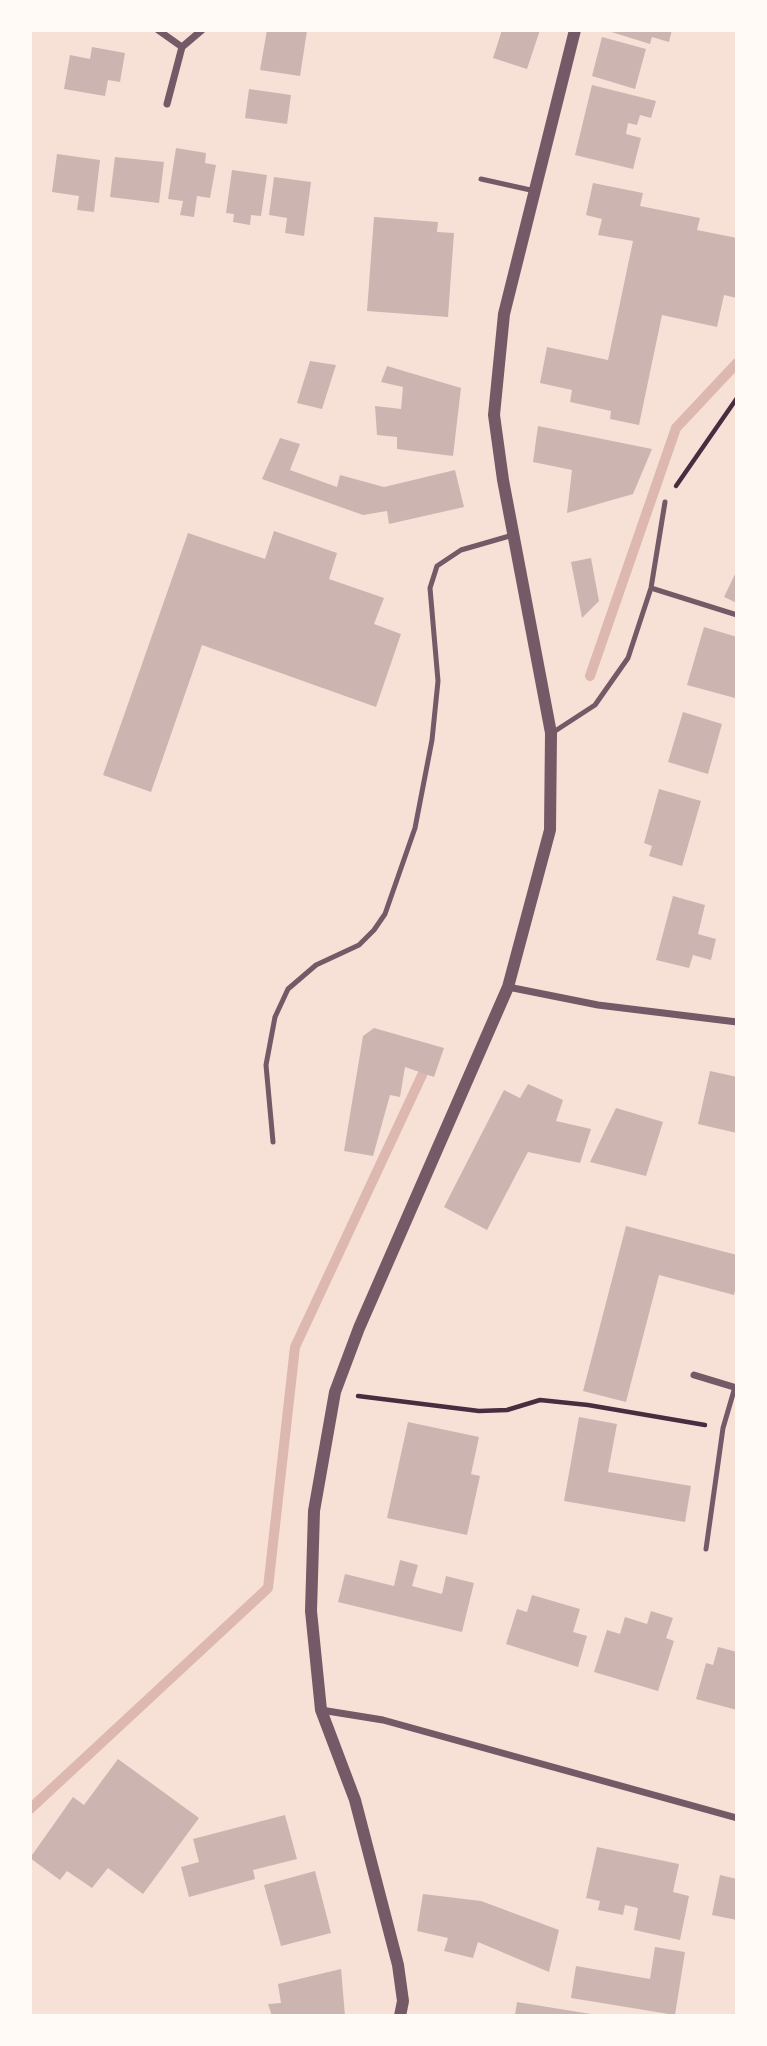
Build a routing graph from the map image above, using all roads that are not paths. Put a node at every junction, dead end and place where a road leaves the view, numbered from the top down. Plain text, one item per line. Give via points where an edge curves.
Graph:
1 (158, 30) edge
2 (202, 30) edge
3 (575, 30) edge
4 (182, 47) junction
5 (167, 104) dead end
6 (481, 179) dead end
7 (535, 191) junction
8 (665, 502) road end
9 (513, 535) junction
10 (651, 587) junction
11 (737, 615) edge
12 (551, 733) junction
13 (508, 987) junction
14 (737, 1022) edge
15 (273, 1142) dead end
16 (694, 1375) dead end
17 (736, 1388) edge
18 (706, 1549) dead end
19 (321, 1710) junction
20 (737, 1818) edge
21 (400, 2016) edge

1 - 4 street
2 - 4 street
3 - 7 street
4 - 5 street
6 - 7 lane
7 - 9 street via 504,314 494,415
8 - 10 lane
9 - 12 street
9 - 15 lane via 461,550 437,566 430,588 438,681 415,828 385,914 374,930 359,945 316,965 288,989 275,1017 266,1065
10 - 11 lane
10 - 12 lane via 628,658 595,705
12 - 13 street via 550,830
13 - 14 street via 598,1005
13 - 19 street via 335,1392 314,1511 311,1611
16 - 17 street
17 - 18 lane via 723,1428
19 - 20 street via 383,1720
19 - 21 street via 355,1800 398,1965 403,2001

